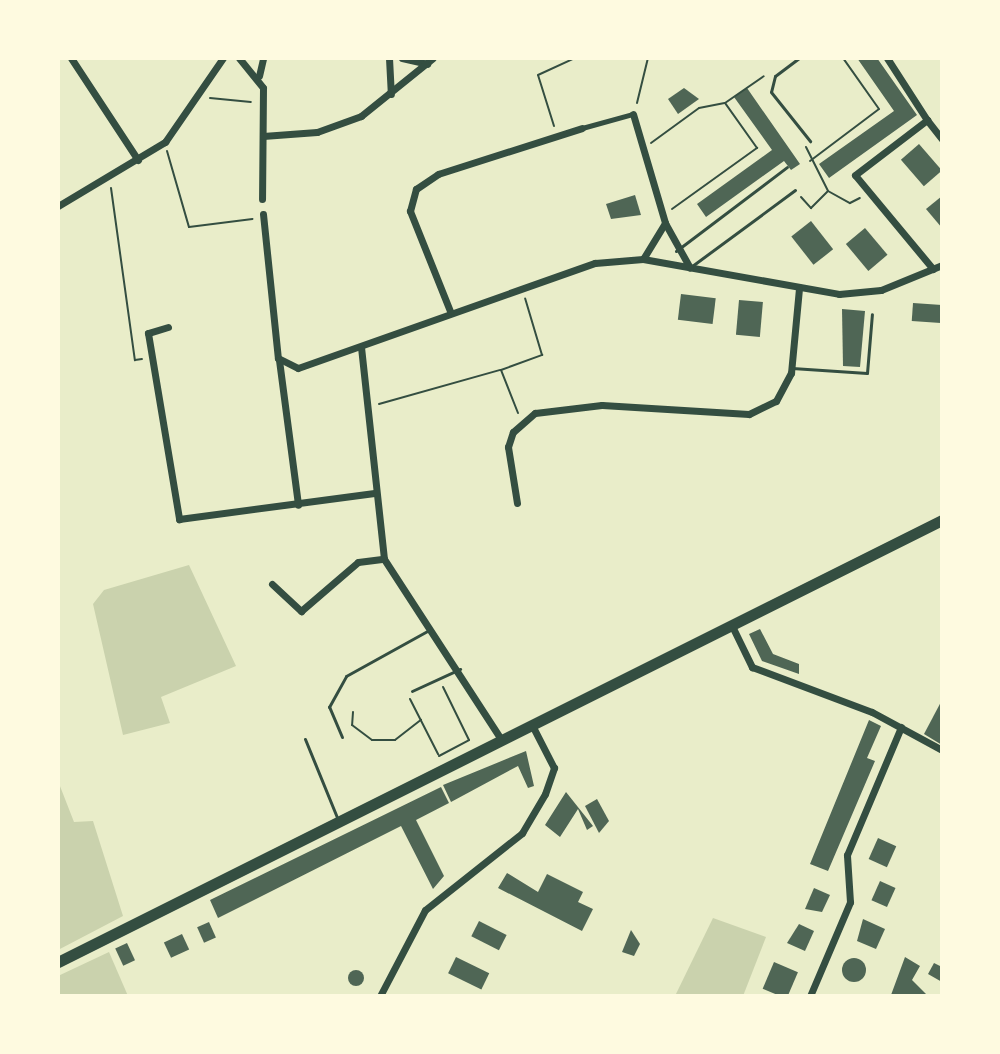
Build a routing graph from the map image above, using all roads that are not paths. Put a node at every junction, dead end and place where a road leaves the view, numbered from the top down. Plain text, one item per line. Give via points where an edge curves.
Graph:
1 (71, 58) edge
2 (223, 58) edge
3 (239, 58) edge
4 (263, 58) edge
5 (389, 58) edge
6 (402, 58) edge
7 (799, 58) edge
8 (887, 58) edge
9 (430, 61) edge
10 (259, 76) junction
11 (391, 94) junction
12 (633, 114) joint
13 (927, 120) junction
14 (582, 128) joint
15 (263, 136) junction
16 (942, 139) edge
17 (810, 141) road end
18 (138, 160) junction
19 (787, 167) dead end
20 (795, 190) road end
21 (262, 199) dead end
22 (58, 206) edge
23 (263, 216) road end
24 (664, 220) junction
25 (676, 251) junction
26 (643, 259) junction
27 (942, 265) edge
28 (690, 268) junction
29 (933, 269) junction
30 (799, 289) junction
31 (450, 311) junction
32 (872, 314) dead end
33 (168, 327) dead end
34 (361, 347) junction
35 (278, 358) junction
36 (792, 368) junction
37 (374, 493) junction
38 (517, 503) dead end
39 (298, 505) junction
40 (942, 520) edge
41 (384, 559) junction
42 (272, 584) dead end
43 (732, 626) junction
44 (432, 628) junction
45 (460, 669) junction
46 (412, 691) road end
47 (533, 727) junction
48 (901, 727) junction
49 (342, 737) dead end
50 (305, 739) dead end
51 (502, 741) junction
52 (942, 750) edge
53 (340, 822) junction
54 (58, 962) edge
55 (380, 996) edge
56 (810, 996) edge

1 - 18 street
2 - 18 street via 165,142
3 - 10 street
4 - 10 street
5 - 11 street
6 - 9 street
7 - 17 lane via 775,76 771,92
8 - 13 street
9 - 11 street
10 - 15 street
11 - 15 street via 361,116 317,132
12 - 14 street
12 - 24 street
13 - 16 street
13 - 29 street via 855,175
14 - 31 street via 438,174 416,189 410,211
15 - 21 street
18 - 22 street
19 - 25 lane
20 - 28 lane
23 - 35 street
24 - 25 street
24 - 26 street
25 - 28 street
26 - 28 street
26 - 31 street via 595,263
27 - 29 street
28 - 30 street
29 - 30 street via 881,290
30 - 36 street
31 - 34 street
32 - 36 lane via 867,373
33 - 39 street via 148,333 179,519
34 - 35 street via 298,368
34 - 37 street
35 - 39 street
36 - 38 street via 776,401 749,414 602,405 521,421 508,447
37 - 39 street
37 - 41 street
40 - 43 main road
41 - 42 street via 358,562 301,611
41 - 44 street
43 - 47 main road
43 - 48 street via 752,667
44 - 45 street
44 - 49 lane via 346,676 329,707
45 - 46 lane
45 - 51 street
47 - 51 main road
47 - 55 street via 554,768 545,794 522,833 425,910
48 - 52 street
48 - 56 street via 847,855 850,902
50 - 53 lane
51 - 53 main road
53 - 54 main road

